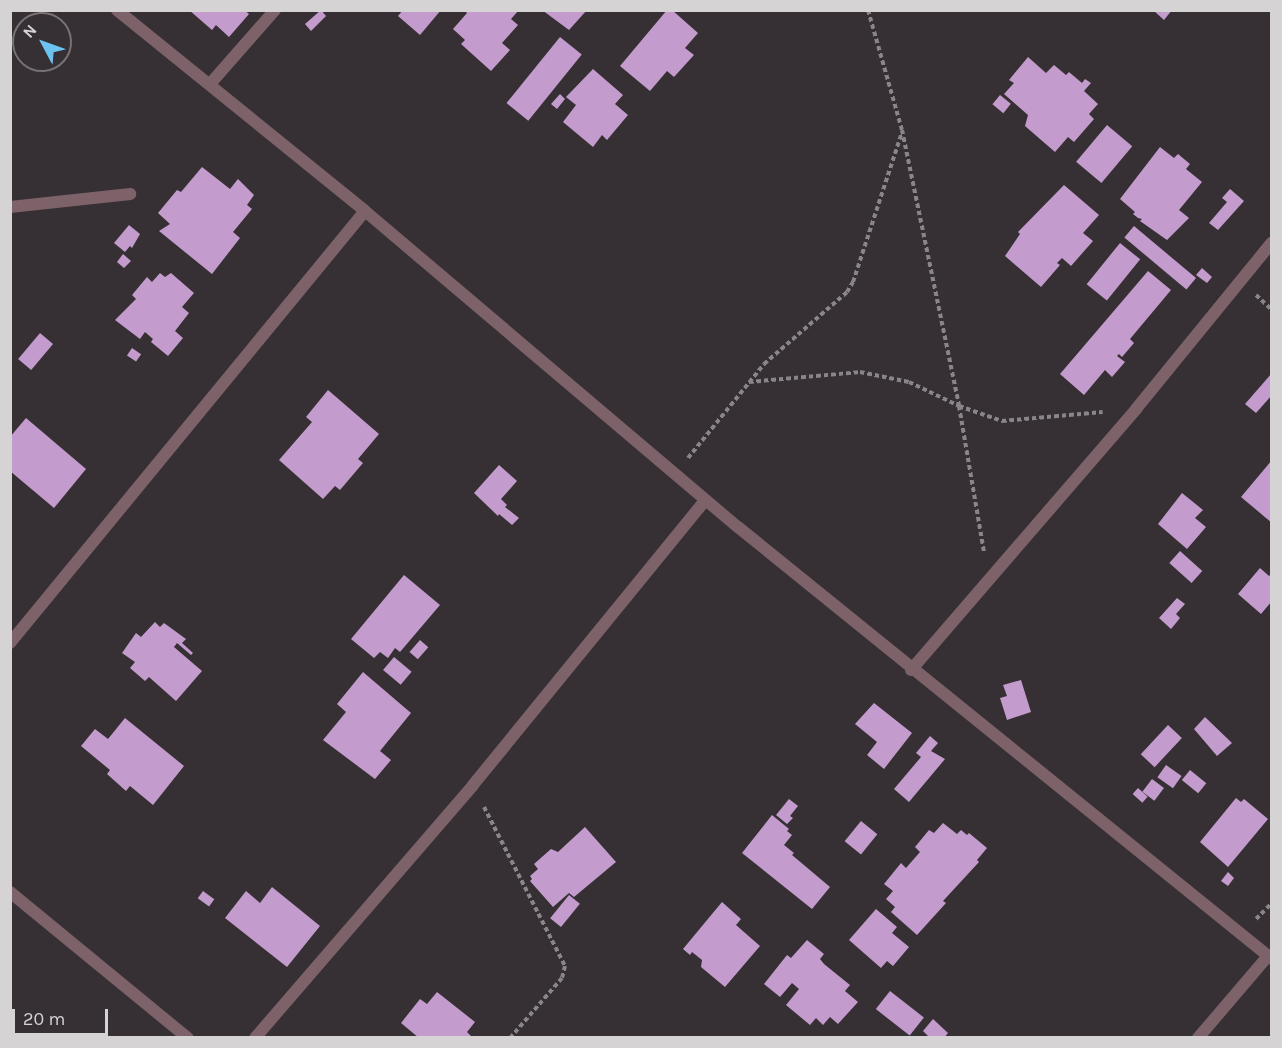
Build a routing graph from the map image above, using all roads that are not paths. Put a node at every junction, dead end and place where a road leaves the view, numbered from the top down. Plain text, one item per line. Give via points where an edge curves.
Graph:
1 (117, 10) edge
2 (275, 10) edge
3 (210, 84) junction
4 (130, 194) dead end
5 (10, 207) edge
6 (365, 211) junction
7 (1272, 242) edge
8 (705, 501) junction
9 (10, 643) edge
10 (911, 670) junction
11 (10, 892) edge
12 (1270, 958) edge
13 (188, 1038) edge
14 (255, 1038) edge
15 (1198, 1038) edge

1 - 3 street
2 - 3 street
3 - 6 street
4 - 5 street
6 - 8 street
6 - 9 street
7 - 10 street via 1136,409
8 - 10 street
8 - 14 street via 473,786
10 - 12 street
11 - 13 street
12 - 15 street

